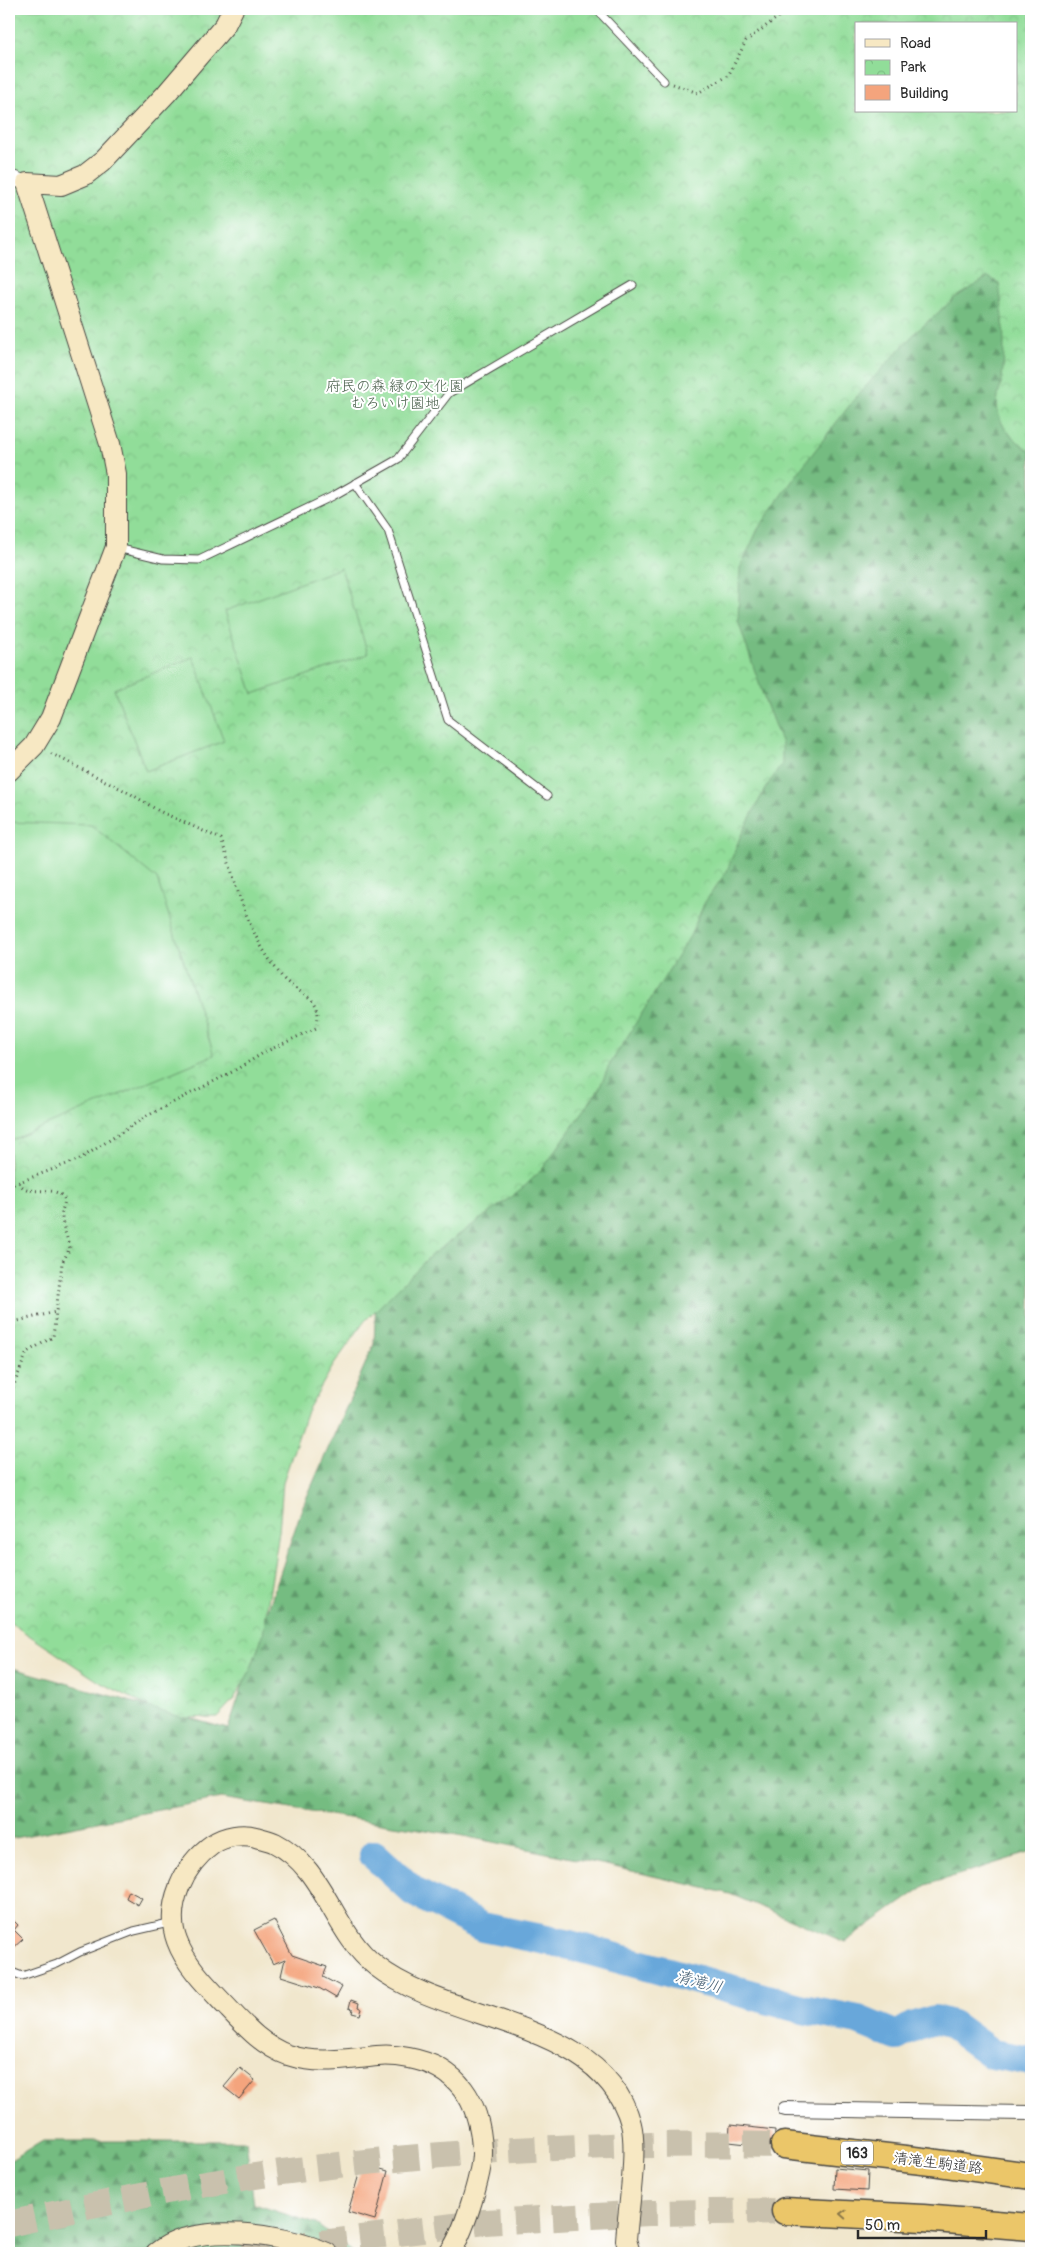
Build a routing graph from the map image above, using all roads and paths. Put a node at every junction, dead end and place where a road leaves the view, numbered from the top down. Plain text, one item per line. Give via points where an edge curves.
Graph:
1 (234, 9) edge
2 (596, 9) edge
3 (789, 9) edge
4 (664, 80) joint
5 (18, 180) edge
6 (633, 285) dead end
7 (354, 483) junction
8 (116, 547) junction
9 (34, 746) junction
10 (9, 771) edge
11 (547, 796) dead end
12 (19, 1183) junction
13 (9, 1186) edge
14 (56, 1312) junction
15 (9, 1323) edge
16 (9, 1393) edge
17 (173, 1922) junction
18 (9, 1971) edge
19 (785, 2109) dead end
20 (1031, 2113) edge
21 (784, 2145) tunnel mouth
22 (1031, 2176) edge
23 (785, 2211) tunnel mouth
24 (1031, 2227) edge
25 (156, 2253) edge
26 (327, 2253) edge
27 (449, 2253) edge
28 (630, 2253) edge

1 - 5 street via 166,94 103,161 85,175 61,185
2 - 4 lane
3 - 4 path via 746,41 728,76 698,93
5 - 8 street via 110,444 116,474
6 - 7 lane via 449,393 398,460
7 - 8 lane via 310,508 199,560 163,558
7 - 11 lane via 388,530 448,720
8 - 9 street via 51,718
9 - 10 street
9 - 12 path via 221,840 239,898 262,950 287,982 312,997 319,1017 316,1028 147,1116 80,1159
12 - 13 path
12 - 14 path via 31,1191 54,1192 65,1201 61,1219 70,1248 62,1263
14 - 15 path
14 - 16 path via 53,1337 27,1352
17 - 18 lane via 134,1931 22,1976
17 - 27 street via 177,1941 198,1976 248,2030 270,2046 286,2054 324,2061 342,2062 380,2055 423,2061 442,2068 458,2081 475,2110 482,2156 464,2230
17 - 28 street via 180,1883 195,1860 214,1843 232,1836 248,1835 274,1843 311,1874 354,1944 375,1966 413,1988 560,2044 581,2056 612,2086 631,2124 634,2146 626,2240
19 - 20 street
21 - 22 highway, 清滝生駒道路 / 163
24 -> 23 highway
25 - 26 street via 186,2238 249,2234

